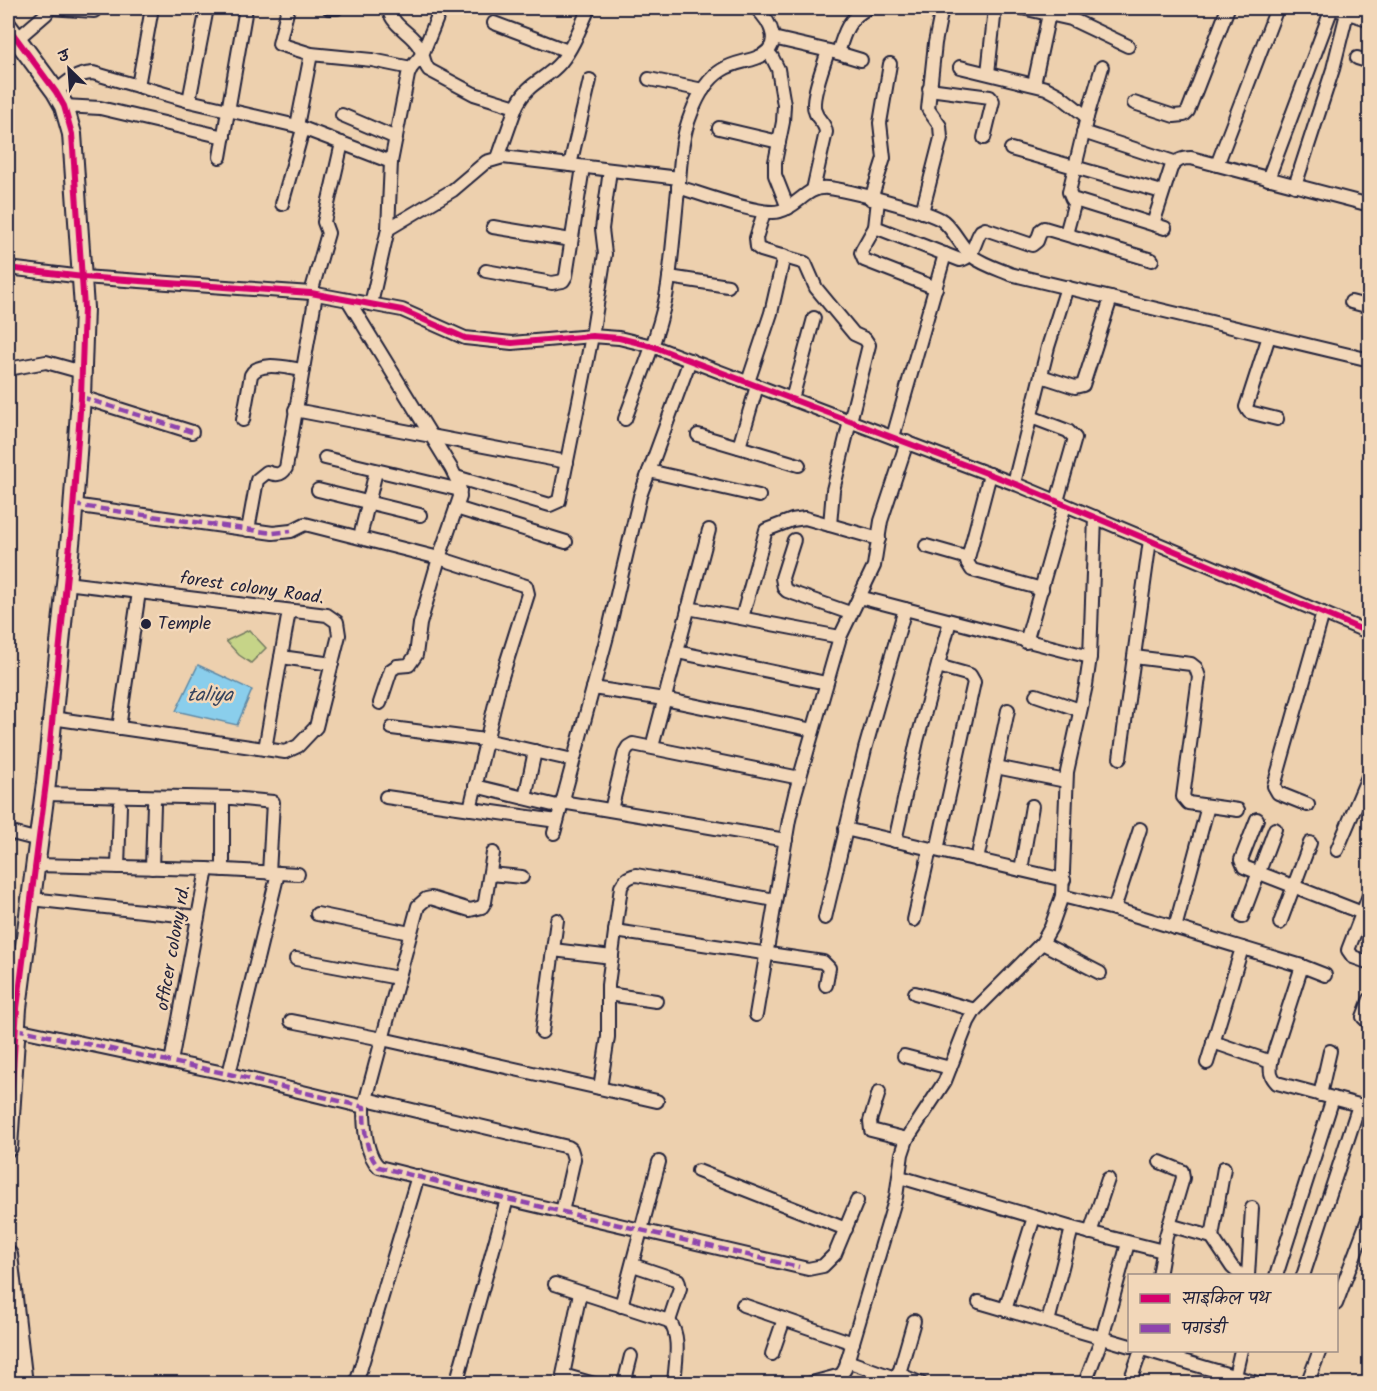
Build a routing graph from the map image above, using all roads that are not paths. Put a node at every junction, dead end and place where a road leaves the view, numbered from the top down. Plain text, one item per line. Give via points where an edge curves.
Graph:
1 (49, 8) edge
2 (152, 8) edge
3 (207, 8) edge
4 (246, 8) edge
5 (288, 8) edge
6 (329, 8) edge
7 (337, 8) edge
8 (388, 8) edge
9 (441, 8) edge
10 (589, 8) edge
11 (756, 8) edge
12 (774, 8) edge
13 (868, 8) edge
14 (942, 8) edge
15 (995, 8) edge
16 (1022, 8) edge
17 (1227, 8) edge
18 (1277, 8) edge
19 (1332, 8) edge
20 (94, 11) dead end
21 (1347, 12) junction
22 (1049, 14) junction
23 (1370, 20) edge
24 (494, 23) dead end
25 (770, 24) junction
26 (12, 33) edge
27 (773, 38) junction
28 (1128, 46) dead end
29 (568, 51) junction
30 (767, 52) junction
31 (833, 52) junction
32 (311, 54) junction
33 (422, 55) junction
34 (1357, 58) dead end
35 (861, 60) dead end
36 (1370, 62) edge
37 (890, 64) dead end
38 (960, 67) dead end
39 (1102, 67) dead end
40 (411, 68) junction
41 (988, 73) junction
42 (649, 79) dead end
43 (590, 80) dead end
44 (1034, 84) junction
45 (138, 86) junction
46 (929, 88) junction
47 (703, 90) junction
48 (60, 99) junction
49 (189, 101) junction
50 (1134, 103) dead end
51 (516, 107) junction
52 (229, 109) junction
53 (342, 115) dead end
54 (1087, 117) junction
55 (300, 128) junction
56 (718, 128) dead end
57 (1083, 132) junction
58 (224, 137) junction
59 (396, 138) junction
60 (984, 138) dead end
61 (779, 142) junction
62 (342, 143) junction
63 (1011, 149) dead end
64 (220, 157) dead end
65 (498, 158) junction
66 (391, 162) junction
67 (1174, 162) junction
68 (1217, 165) junction
69 (577, 166) junction
70 (1075, 166) junction
71 (610, 170) junction
72 (1268, 179) junction
73 (678, 182) junction
74 (1295, 186) junction
75 (813, 190) junction
76 (1162, 192) junction
77 (874, 200) junction
78 (1075, 201) junction
79 (282, 204) dead end
80 (1370, 206) edge
81 (788, 208) junction
82 (764, 212) junction
83 (922, 212) junction
84 (493, 227) dead end
85 (875, 227) junction
86 (388, 229) junction
87 (1066, 234) junction
88 (571, 240) junction
89 (945, 254) junction
90 (970, 254) junction
91 (784, 256) junction
92 (1152, 260) dead end
93 (8, 268) edge
94 (486, 271) dead end
95 (669, 277) junction
96 (83, 278) junction
97 (728, 286) dead end
98 (1067, 287) junction
99 (936, 288) junction
100 (314, 294) junction
101 (1111, 298) junction
102 (348, 300) junction
103 (1352, 302) dead end
104 (371, 304) junction
105 (1370, 307) edge
106 (814, 318) dead end
107 (592, 336) junction
108 (1269, 336) junction
109 (652, 346) junction
110 (690, 360) junction
111 (1370, 360) edge
112 (8, 369) edge
113 (303, 370) junction
114 (82, 372) junction
115 (1041, 376) junction
116 (752, 384) junction
117 (81, 397) junction
118 (792, 399) junction
119 (295, 410) junction
120 (1031, 417) junction
121 (1277, 419) dead end
122 (243, 420) dead end
123 (625, 420) dead end
124 (850, 421) junction
125 (192, 432) dead end
126 (431, 435) junction
127 (698, 435) dead end
128 (893, 437) junction
129 (907, 442) junction
130 (740, 447) junction
131 (325, 458) dead end
132 (567, 462) junction
133 (799, 465) dead end
134 (376, 471) junction
135 (649, 471) junction
136 (990, 474) junction
137 (456, 477) junction
138 (1014, 483) junction
139 (318, 490) dead end
140 (460, 490) junction
141 (759, 496) dead end
142 (369, 502) junction
143 (1061, 503) junction
144 (73, 505) junction
145 (456, 508) junction
146 (420, 515) dead end
147 (1095, 517) junction
148 (830, 525) junction
149 (248, 530) junction
150 (708, 530) dead end
151 (360, 537) junction
152 (879, 539) junction
153 (794, 540) dead end
154 (1150, 540) junction
155 (566, 542) dead end
156 (926, 546) dead end
157 (439, 558) junction
158 (968, 558) junction
159 (66, 583) junction
160 (1041, 589) junction
161 (139, 592) junction
162 (859, 597) junction
163 (688, 608) junction
164 (905, 609) junction
165 (289, 610) junction
166 (850, 613) junction
167 (1323, 613) junction
168 (742, 618) junction
169 (950, 621) junction
170 (1370, 633) edge
171 (840, 637) junction
172 (1026, 642) junction
173 (677, 652) junction
174 (281, 657) junction
175 (1090, 657) junction
176 (1134, 657) junction
177 (332, 664) junction
178 (938, 666) junction
179 (826, 683) junction
180 (593, 688) junction
181 (1035, 695) dead end
182 (664, 699) junction
183 (380, 703) dead end
184 (1008, 710) dead end
185 (1080, 710) junction
186 (52, 718) junction
187 (119, 728) junction
188 (392, 728) dead end
189 (813, 730) junction
190 (485, 740) junction
191 (652, 747) junction
192 (265, 749) junction
193 (536, 751) junction
194 (1120, 758) dead end
195 (573, 760) junction
196 (996, 767) junction
197 (1370, 772) edge
198 (800, 778) junction
199 (1066, 781) junction
200 (475, 786) junction
201 (44, 794) junction
202 (386, 797) dead end
203 (525, 798) junction
204 (154, 804) dead end
205 (223, 805) dead end
206 (562, 805) junction
207 (1308, 805) dead end
208 (120, 806) dead end
209 (1032, 806) dead end
210 (1208, 806) junction
211 (470, 809) junction
212 (610, 810) junction
213 (1238, 810) dead end
214 (1257, 819) dead end
215 (845, 829) junction
216 (1140, 829) dead end
217 (1275, 829) dead end
218 (8, 832) edge
219 (39, 840) junction
220 (786, 840) junction
221 (896, 841) junction
222 (1310, 843) dead end
223 (933, 850) junction
224 (1337, 850) dead end
225 (493, 853) dead end
226 (977, 860) junction
227 (35, 866) junction
228 (118, 867) junction
229 (152, 868) junction
230 (207, 869) junction
231 (223, 870) junction
232 (1021, 870) junction
233 (274, 873) junction
234 (1258, 873) junction
235 (297, 874) dead end
236 (490, 874) junction
237 (522, 877) dead end
238 (1064, 880) junction
239 (1294, 887) junction
240 (1370, 893) edge
241 (1062, 896) junction
242 (31, 899) junction
243 (775, 900) junction
244 (1114, 909) junction
245 (317, 914) dead end
246 (1366, 914) edge
247 (198, 917) junction
248 (1242, 917) dead end
249 (825, 918) dead end
250 (557, 920) dead end
251 (914, 920) dead end
252 (1280, 923) dead end
253 (1175, 928) junction
254 (615, 932) junction
255 (410, 933) junction
256 (1042, 942) junction
257 (1242, 948) junction
258 (553, 950) junction
259 (766, 954) junction
260 (612, 957) junction
261 (296, 959) dead end
262 (1370, 963) edge
263 (1302, 966) junction
264 (1100, 973) dead end
265 (1325, 975) dead end
266 (398, 978) junction
267 (826, 985) dead end
268 (915, 993) dead end
269 (608, 994) junction
270 (1370, 999) edge
271 (656, 1001) dead end
272 (975, 1010) junction
273 (756, 1016) dead end
274 (291, 1021) dead end
275 (1370, 1024) edge
276 (16, 1029) junction
277 (542, 1032) dead end
278 (382, 1039) junction
279 (1213, 1042) junction
280 (1330, 1051) dead end
281 (904, 1056) dead end
282 (171, 1062) junction
283 (1271, 1062) junction
284 (1207, 1063) dead end
285 (950, 1068) junction
286 (229, 1074) junction
287 (600, 1088) junction
288 (879, 1092) dead end
289 (1320, 1095) junction
290 (1334, 1098) junction
291 (657, 1101) dead end
292 (365, 1103) junction
293 (1364, 1107) edge
294 (907, 1139) junction
295 (8, 1147) edge
296 (659, 1162) dead end
297 (1160, 1162) dead end
298 (1224, 1168) dead end
299 (698, 1171) dead end
300 (418, 1176) junction
301 (900, 1177) junction
302 (1108, 1179) dead end
303 (507, 1199) junction
304 (857, 1201) dead end
305 (1252, 1208) dead end
306 (562, 1212) junction
307 (1034, 1217) junction
308 (1369, 1219) edge
309 (1169, 1225) junction
310 (846, 1228) junction
311 (1072, 1228) junction
312 (641, 1230) junction
313 (1090, 1233) junction
314 (1212, 1238) junction
315 (1128, 1243) junction
316 (1163, 1251) junction
317 (8, 1255) edge
318 (633, 1265) junction
319 (1159, 1274) edge
320 (1241, 1274) edge
321 (1248, 1274) edge
322 (1276, 1274) edge
323 (1303, 1274) edge
324 (555, 1284) dead end
325 (580, 1293) junction
326 (1338, 1299) edge
327 (979, 1302) dead end
328 (743, 1305) dead end
329 (621, 1306) junction
330 (1005, 1310) junction
331 (784, 1319) junction
332 (669, 1321) junction
333 (914, 1321) dead end
334 (1047, 1322) junction
335 (1102, 1338) junction
336 (853, 1343) junction
337 (1128, 1345) edge
338 (1140, 1352) edge
339 (1153, 1352) edge
340 (1195, 1352) edge
341 (1241, 1352) edge
342 (1319, 1352) edge
343 (772, 1354) dead end
344 (631, 1356) dead end
345 (847, 1360) junction
346 (1192, 1364) junction
347 (899, 1374) junction
348 (1235, 1376) junction
349 (562, 1379) edge
350 (840, 1379) edge
351 (22, 1383) edge
352 (356, 1383) edge
353 (456, 1383) edge
354 (594, 1383) edge
355 (624, 1383) edge
356 (674, 1383) edge
357 (808, 1383) edge
358 (924, 1383) edge
359 (1083, 1383) edge
360 (1129, 1383) edge
361 (1260, 1383) edge
362 (1307, 1383) edge

1 - 20 street
1 - 26 street via 46,14
2 - 45 street
3 - 49 street
4 - 52 street
5 - 32 street via 279,44
6 - 7 street
8 - 33 street via 395,24 415,42
9 - 33 street
10 - 29 street
11 - 25 street
12 - 25 street
13 - 31 street via 850,20
14 - 46 street
15 - 41 street
16 - 22 street
17 - 50 street via 1188,111 1174,116
18 - 68 street
19 - 21 street
19 - 72 street
21 - 23 street
21 - 74 street
22 - 28 street via 1071,19
22 - 44 street
24 - 29 street
25 - 27 street
26 - 48 street
27 - 30 street
27 - 31 street
29 - 51 street via 553,70 527,88
30 - 47 street via 722,69
30 - 61 street via 778,69 784,105
31 - 35 street
31 - 75 street via 813,105 826,132
32 - 40 street
32 - 55 street
33 - 40 street
33 - 51 street via 424,65 435,74 474,94
34 - 36 street
37 - 77 street via 880,123 884,159
38 - 41 street
39 - 54 street
40 - 59 street
41 - 44 street
42 - 47 street
43 - 69 street
44 - 54 street via 1059,95
45 - 48 street via 82,74 71,79
45 - 49 street
46 - 60 street via 990,97 993,101
46 - 83 street via 928,109 940,126 941,138
47 - 73 street via 685,130
48 - 58 street
48 - 96 street via 72,134
49 - 52 street
51 - 65 street
52 - 55 street
52 - 58 street
53 - 59 street
54 - 57 street
55 - 62 street
55 - 79 street
56 - 61 street
57 - 67 street
57 - 70 street
58 - 64 street
59 - 66 street
61 - 81 street via 775,175
62 - 66 street
62 - 100 street via 324,222 328,234
63 - 70 street
65 - 69 street
65 - 86 street via 486,162 453,190
66 - 86 street
67 - 68 street via 1191,158
67 - 76 street
68 - 72 street
69 - 71 street
69 - 88 street
70 - 76 street
70 - 78 street via 1069,192
71 - 73 street
71 - 107 street via 602,229 605,254
72 - 74 street
73 - 82 street
73 - 95 street
74 - 80 street
75 - 77 street via 830,189
75 - 81 street
76 - 78 street via 1159,226
77 - 83 street
77 - 85 street
78 - 87 street
81 - 82 street
82 - 91 street via 757,247
83 - 90 street via 941,220
84 - 88 street
85 - 89 street
85 - 99 street via 862,250 864,260
86 - 104 street
87 - 90 street via 1044,228 1032,245 985,229 978,234
87 - 92 street
88 - 94 street via 566,276 558,283
89 - 90 street via 960,260
89 - 99 street
90 - 98 street via 1010,274
91 - 116 street
91 - 124 street via 805,263 816,288 854,334 870,345
93 - 96 street
95 - 97 street
95 - 109 street
96 - 100 street
96 - 114 street
98 - 101 street
98 - 115 street
99 - 128 street
100 - 102 street
100 - 113 street
101 - 108 street
101 - 115 street via 1083,385 1076,387
102 - 104 street
102 - 126 street
103 - 105 street
104 - 107 street via 402,310 465,338 512,343
106 - 118 street
107 - 109 street
107 - 132 street
108 - 111 street
108 - 121 street via 1246,407 1249,412
109 - 110 street
109 - 123 street
110 - 116 street
110 - 135 street
112 - 114 street via 46,362
113 - 119 street
113 - 122 street via 261,366 254,370
114 - 117 street
115 - 120 street
116 - 118 street
116 - 130 street
117 - 125 street
117 - 144 street
118 - 124 street
119 - 126 street
119 - 149 street via 286,468 277,475 267,472 257,480
120 - 138 street
120 - 143 street via 1068,431 1075,438
124 - 128 street
124 - 148 street via 833,490
126 - 132 street
126 - 137 street
127 - 130 street
128 - 129 street
129 - 136 street
129 - 152 street
130 - 133 street
131 - 134 street
132 - 137 street via 561,497 550,505
134 - 140 street
134 - 142 street
135 - 141 street
135 - 180 street
136 - 138 street
136 - 158 street
137 - 140 street
138 - 143 street
139 - 142 street
140 - 145 street
142 - 146 street
142 - 151 street
143 - 147 street
143 - 160 street
144 - 149 street
144 - 159 street
145 - 155 street
145 - 157 street
147 - 154 street
147 - 175 street
148 - 152 street
148 - 168 street via 800,518 766,530
149 - 151 street via 283,533 305,524
150 - 163 street
151 - 157 street
152 - 162 street via 874,566
153 - 166 street via 782,578 784,588
154 - 167 street
154 - 176 street
156 - 158 street
157 - 183 street via 420,624 416,655 409,665 391,670
157 - 190 street via 522,584 528,590
158 - 160 street via 972,570
159 - 161 street, forest colony Road.
159 - 186 street
160 - 172 street
161 - 165 street, forest colony Road.
161 - 187 street
162 - 164 street
162 - 166 street
163 - 168 street
163 - 173 street
164 - 169 street
164 - 215 street
165 - 174 street
165 - 177 street, forest colony Road. via 327,615 337,622 339,635
166 - 171 street
167 - 170 street
167 - 207 street via 1274,786 1278,793
168 - 171 street
169 - 172 street
169 - 178 street
171 - 179 street
172 - 175 street
173 - 179 street
173 - 182 street
174 - 177 street
174 - 192 street
175 - 185 street
176 - 194 street
176 - 210 street via 1191,664 1199,672 1183,797 1188,803
177 - 192 street, forest colony Road. via 316,727 308,738 285,752
178 - 221 street
178 - 223 street via 970,675 974,682
179 - 189 street
180 - 182 street
180 - 195 street
181 - 185 street
182 - 189 street
182 - 191 street
184 - 196 street
185 - 199 street
186 - 187 street, forest colony Road.
186 - 201 street
187 - 192 street, forest colony Road.
188 - 190 street
189 - 198 street
190 - 193 street
190 - 200 street
191 - 198 street
191 - 212 street via 628,747
193 - 195 street
193 - 203 street
195 - 206 street
196 - 199 street
196 - 226 street
197 - 224 street
198 - 220 street
199 - 238 street
200 - 203 street
200 - 211 street
201 - 219 street
201 - 233 street via 273,802
202 - 211 street
203 - 206 street
204 - 229 street
205 - 231 street
206 - 211 street via 556,827
206 - 212 street
208 - 228 street
209 - 232 street
210 - 213 street
210 - 253 street
212 - 220 street
214 - 234 street via 1241,860 1244,867
215 - 221 street
215 - 249 street
216 - 244 street
217 - 234 street
218 - 219 street
219 - 227 street
220 - 243 street
221 - 223 street
222 - 239 street
223 - 226 street
223 - 251 street
225 - 236 street
226 - 232 street
227 - 228 street, officer colony rd.
227 - 242 street
228 - 229 street, officer colony rd.
229 - 230 street, officer colony rd.
230 - 231 street
230 - 247 street, officer colony rd.
231 - 233 street
232 - 238 street
233 - 235 street
233 - 286 street
234 - 239 street
234 - 248 street
236 - 237 street
236 - 255 street via 482,907 470,910 426,899 418,906
238 - 241 street
239 - 246 street
239 - 252 street
240 - 246 street
241 - 244 street
241 - 256 street
242 - 247 street
242 - 276 street
243 - 254 street via 629,876 621,887
243 - 259 street
244 - 253 street
245 - 255 street
246 - 262 street via 1348,950 1353,957
247 - 282 street, officer colony rd.
250 - 258 street
253 - 257 street
254 - 259 street
254 - 260 street
255 - 266 street
256 - 264 street
256 - 272 street
257 - 263 street
257 - 279 street
258 - 260 street
258 - 277 street
259 - 267 street via 823,963 829,968
259 - 273 street
260 - 269 street
261 - 266 street
263 - 265 street
263 - 283 street
266 - 278 street
268 - 272 street
269 - 271 street
269 - 287 street via 609,1029
270 - 275 street via 1363,1017
272 - 285 street
274 - 278 street
276 - 282 street
276 - 295 street
278 - 287 street
278 - 292 street
279 - 283 street
279 - 284 street
280 - 289 street
281 - 285 street
282 - 286 street
283 - 289 street via 1270,1073 1277,1083
285 - 294 street
286 - 292 street
287 - 291 street
288 - 294 street via 870,1126 875,1132
289 - 290 street
290 - 293 street
290 - 322 street
292 - 300 street via 373,1161 379,1167
292 - 306 street via 572,1149 574,1159
293 - 323 street
294 - 301 street
296 - 312 street
297 - 309 street via 1178,1168 1183,1174
298 - 314 street
299 - 310 street
300 - 303 street
300 - 352 street
301 - 307 street
301 - 336 street
302 - 313 street
303 - 306 street
303 - 353 street
304 - 310 street
305 - 321 street
306 - 312 street
307 - 311 street
307 - 330 street
308 - 326 street
309 - 314 street
309 - 316 street
310 - 312 street via 829,1262 808,1269
311 - 313 street
311 - 334 street
312 - 318 street
313 - 315 street
314 - 320 street
315 - 316 street
315 - 335 street
316 - 319 street
317 - 351 street
318 - 329 street
318 - 332 street via 678,1280 680,1288
324 - 325 street
325 - 329 street
325 - 349 street
327 - 330 street
328 - 331 street
329 - 332 street
330 - 334 street
331 - 336 street
331 - 343 street
332 - 356 street via 676,1336
333 - 347 street
334 - 335 street
335 - 337 street
335 - 359 street
336 - 345 street
338 - 360 street
339 - 346 street
340 - 346 street
341 - 348 street
342 - 362 street
344 - 355 street
345 - 347 street via 892,1377
345 - 350 street
346 - 348 street
347 - 358 street
348 - 361 street
349 - 354 street
350 - 357 street

